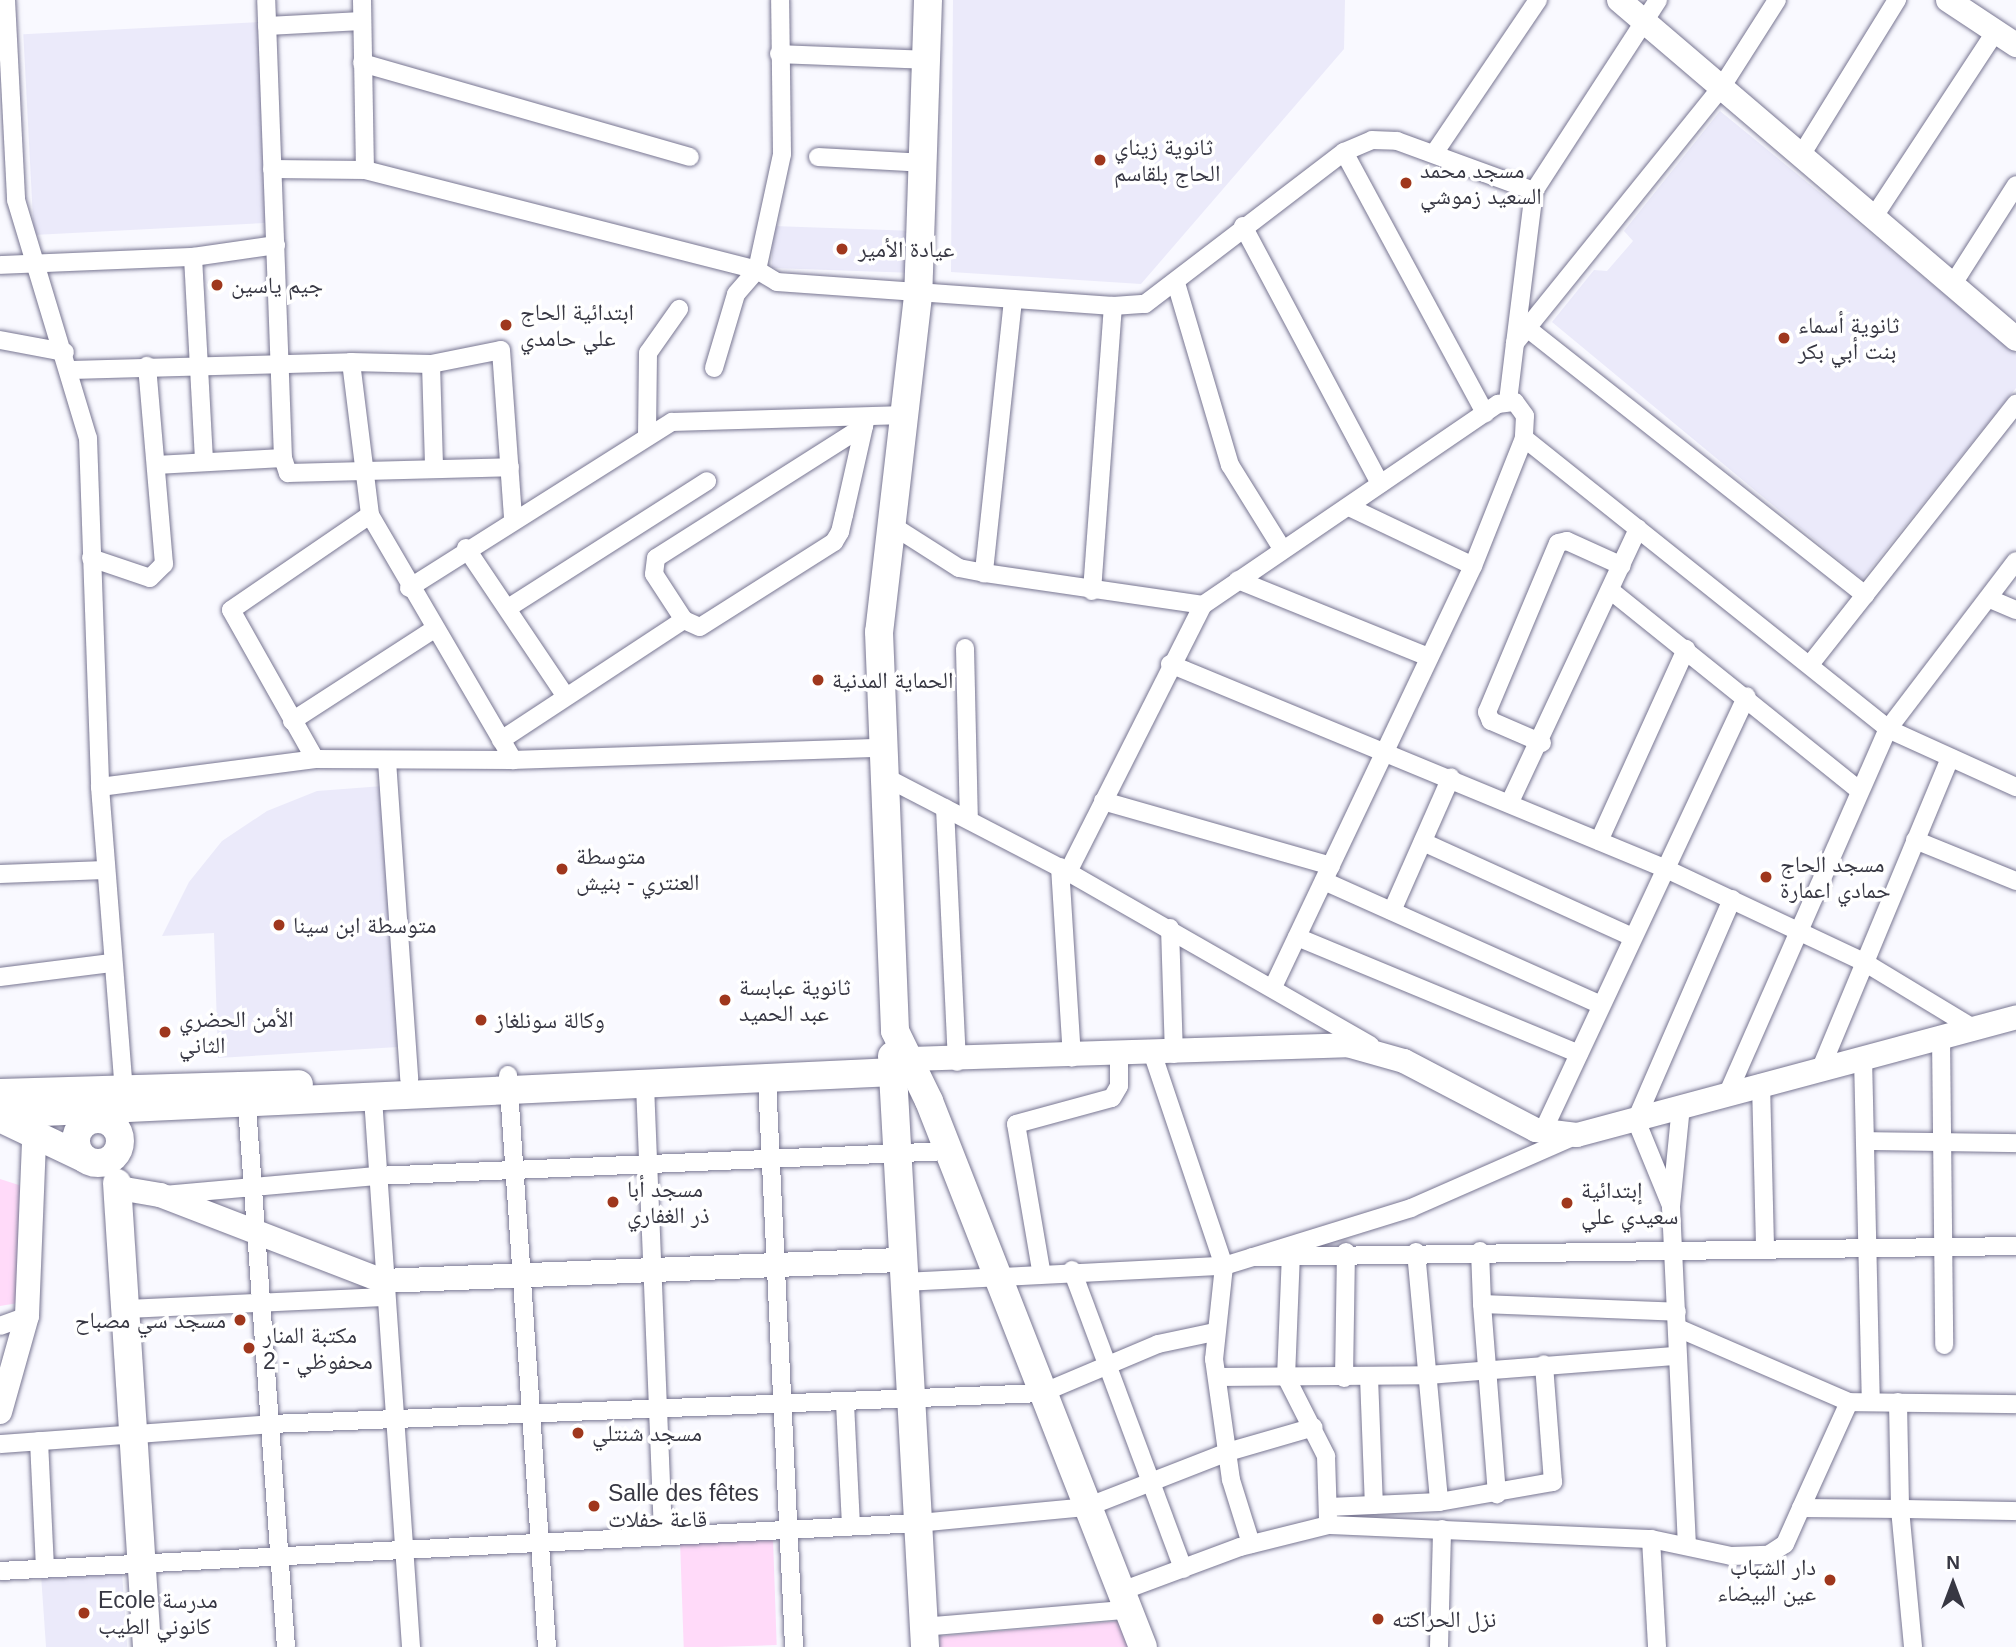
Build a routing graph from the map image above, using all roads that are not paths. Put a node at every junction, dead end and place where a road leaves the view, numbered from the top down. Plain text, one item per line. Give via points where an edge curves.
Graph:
1 (6, 0) edge
2 (266, 0) edge
3 (362, 0) edge
4 (780, 0) edge
5 (1538, 0) edge
6 (1619, 0) edge
7 (1658, 0) edge
8 (1777, 0) edge
9 (1897, 0) edge
10 (1948, 0) edge
11 (923, 6) edge
12 (362, 21) junction
13 (1643, 21) junction
14 (267, 26) junction
15 (2006, 38) edge
16 (779, 54) junction
17 (928, 60) junction
18 (362, 63) junction
19 (1721, 88) junction
20 (1344, 152) junction
21 (1435, 152) junction
22 (690, 157) dead end
23 (818, 157) dead end
24 (1800, 157) junction
25 (926, 163) junction
26 (272, 169) junction
27 (365, 170) junction
28 (2016, 185) edge
29 (0, 189) edge
30 (1534, 191) junction
31 (16, 200) junction
32 (1873, 218) junction
33 (1243, 226) junction
34 (276, 245) junction
35 (193, 257) junction
36 (34, 263) junction
37 (0, 265) edge
38 (758, 270) junction
39 (1175, 282) junction
40 (1952, 284) junction
41 (918, 296) junction
42 (1013, 300) junction
43 (1113, 306) junction
44 (679, 309) dead end
45 (1527, 328) junction
46 (2016, 339) edge
47 (0, 340) edge
48 (1515, 343) junction
49 (65, 352) junction
50 (278, 359) junction
51 (351, 362) junction
52 (200, 364) junction
53 (430, 364) junction
54 (147, 366) junction
55 (714, 368) dead end
56 (71, 370) junction
57 (1508, 401) junction
58 (2016, 404) edge
59 (1485, 413) junction
60 (905, 415) junction
61 (865, 422) junction
62 (647, 435) junction
63 (1524, 438) junction
64 (283, 458) junction
65 (204, 462) junction
66 (156, 465) junction
67 (433, 467) junction
68 (510, 467) junction
69 (361, 470) junction
70 (707, 481) dead end
71 (1380, 484) junction
72 (1349, 507) junction
73 (370, 515) junction
74 (513, 517) junction
75 (890, 524) junction
76 (1638, 529) junction
77 (466, 548) junction
78 (1283, 550) junction
79 (91, 558) junction
80 (2016, 561) edge
81 (1473, 566) junction
82 (1622, 566) junction
83 (984, 573) junction
84 (1238, 580) junction
85 (409, 588) junction
86 (1610, 590) junction
87 (1092, 591) junction
88 (1865, 595) junction
89 (1990, 599) junction
90 (1203, 606) junction
91 (508, 608) junction
92 (2016, 611) edge
93 (684, 620) junction
94 (434, 629) junction
95 (965, 648) dead end
96 (1686, 649) junction
97 (1429, 657) junction
98 (1812, 662) junction
99 (1170, 664) junction
100 (1747, 696) junction
101 (566, 697) junction
102 (292, 721) junction
103 (1888, 729) junction
104 (501, 740) junction
105 (1542, 743) junction
106 (1387, 750) junction
107 (1950, 758) junction
108 (315, 759) junction
109 (513, 760) junction
110 (387, 761) junction
111 (880, 761) junction
112 (1451, 777) junction
113 (100, 787) junction
114 (2016, 787) edge
115 (1860, 790) junction
116 (1102, 801) junction
117 (1510, 802) junction
118 (945, 808) junction
119 (969, 820) junction
120 (1915, 840) junction
121 (1599, 841) junction
122 (1423, 842) junction
123 (1664, 868) junction
124 (1064, 869) junction
125 (105, 870) junction
126 (1328, 873) junction
127 (0, 874) edge
128 (2016, 881) edge
129 (1732, 900) junction
130 (1392, 911) junction
131 (1170, 929) junction
132 (1796, 929) junction
133 (1297, 937) junction
134 (1632, 937) junction
135 (1864, 962) junction
136 (111, 963) junction
137 (0, 977) edge
138 (1273, 988) junction
139 (1601, 1005) junction
140 (2016, 1017) edge
141 (1973, 1028) junction
142 (1941, 1036) junction
143 (1379, 1051) junction
144 (1163, 1054) junction
145 (1579, 1054) junction
146 (1119, 1056) junction
147 (1863, 1057) junction
148 (1072, 1058) junction
149 (905, 1061) junction
150 (957, 1062) junction
151 (1821, 1068) junction
152 (409, 1079) junction
153 (767, 1080) junction
154 (509, 1083) junction
155 (1761, 1083) junction
156 (645, 1085) junction
157 (0, 1093) edge
158 (1728, 1093) junction
159 (373, 1098) junction
160 (247, 1106) junction
161 (1681, 1106) junction
162 (113, 1110) junction
163 (0, 1116) edge
164 (1636, 1120) junction
165 (1543, 1131) junction
166 (1577, 1135) junction
167 (34, 1138) junction
168 (1865, 1141) junction
169 (1940, 1142) junction
170 (2016, 1143) edge
171 (948, 1151) junction
172 (897, 1157) junction
173 (90, 1161) junction
174 (770, 1162) junction
175 (646, 1163) junction
176 (514, 1169) junction
177 (376, 1176) junction
178 (118, 1185) junction
179 (253, 1186) junction
180 (160, 1195) junction
181 (1671, 1206) junction
182 (258, 1234) junction
183 (1868, 1245) junction
184 (1941, 1245) junction
185 (1765, 1246) junction
186 (2016, 1246) edge
187 (1673, 1248) junction
188 (1480, 1251) junction
189 (1346, 1252) junction
190 (1416, 1252) junction
191 (1292, 1253) junction
192 (1252, 1257) junction
193 (779, 1266) junction
194 (1224, 1266) junction
195 (1041, 1270) junction
196 (1072, 1270) junction
197 (655, 1271) junction
198 (901, 1271) junction
199 (522, 1277) junction
200 (994, 1278) junction
201 (383, 1289) junction
202 (262, 1303) junction
203 (1482, 1304) junction
204 (127, 1309) junction
205 (27, 1316) junction
206 (1678, 1320) junction
207 (0, 1326) edge
208 (1215, 1332) junction
209 (1944, 1345) dead end
210 (1677, 1356) junction
211 (1544, 1364) junction
212 (1106, 1366) junction
213 (1486, 1370) junction
214 (1428, 1375) junction
215 (1217, 1377) junction
216 (1286, 1377) junction
217 (1369, 1377) junction
218 (1344, 1378) junction
219 (1042, 1393) junction
220 (911, 1401) junction
221 (1849, 1402) junction
222 (1871, 1402) junction
223 (1898, 1402) junction
224 (845, 1403) junction
225 (2016, 1404) edge
226 (784, 1406) junction
227 (661, 1411) junction
228 (0, 1412) edge
229 (529, 1415) junction
230 (397, 1418) junction
231 (271, 1424) junction
232 (1314, 1427) junction
233 (134, 1430) junction
234 (39, 1441) junction
235 (0, 1444) edge
236 (1231, 1451) junction
237 (1149, 1482) junction
238 (1497, 1494) junction
239 (1439, 1502) junction
240 (1374, 1505) junction
241 (1087, 1507) junction
242 (1801, 1508) junction
243 (1900, 1510) junction
244 (2016, 1511) edge
245 (1328, 1516) junction
246 (918, 1523) junction
247 (851, 1526) junction
248 (1442, 1528) junction
249 (789, 1531) junction
250 (663, 1536) junction
251 (1651, 1539) junction
252 (540, 1540) junction
253 (1251, 1544) junction
254 (1688, 1545) junction
255 (404, 1548) junction
256 (280, 1555) junction
257 (142, 1562) junction
258 (45, 1568) junction
259 (1183, 1569) junction
260 (0, 1571) edge
261 (1122, 1601) junction
262 (923, 1637) edge
263 (147, 1647) edge
264 (286, 1647) edge
265 (411, 1647) edge
266 (547, 1647) edge
267 (794, 1647) edge
268 (1143, 1647) edge
269 (1439, 1647) edge
270 (1657, 1647) edge
271 (1913, 1647) edge

1 - 31 street
2 - 14 street
3 - 12 street
4 - 16 street
5 - 21 street
6 - 13 street
7 - 13 street
8 - 19 street
9 - 24 street
10 - 15 street
11 - 17 main road
12 - 14 street
12 - 18 street
13 - 19 street
13 - 30 street
14 - 26 street
15 - 32 street
16 - 17 street
16 - 38 street via 784,138
17 - 25 main road
18 - 22 street
18 - 27 street
19 - 24 street
19 - 45 street
20 - 21 street via 1372,140
20 - 33 street
20 - 59 street
21 - 30 street
23 - 25 street
24 - 32 street
25 - 41 main road
26 - 27 street
26 - 34 street
27 - 38 street
28 - 40 street
29 - 31 street
30 - 48 street
31 - 36 street
32 - 40 street
33 - 39 street
33 - 71 street
34 - 35 street
34 - 50 street
35 - 36 street
35 - 52 street
36 - 37 street
36 - 49 street
38 - 41 street via 777,282
38 - 55 street via 736,293
39 - 43 street via 1144,303
39 - 78 street via 1230,465
40 - 46 street
41 - 42 street
41 - 60 main road
42 - 43 street
42 - 83 street
43 - 87 street
44 - 62 street via 648,353
45 - 48 street
45 - 88 street
47 - 49 street
48 - 57 street
49 - 56 street
50 - 51 street
50 - 52 street
50 - 64 street
51 - 53 street
51 - 69 street
52 - 54 street
52 - 65 street
53 - 67 street
53 - 68 street via 501,350
54 - 56 street
54 - 66 street
56 - 79 street via 88,438
57 - 59 street
57 - 63 street via 1522,409
58 - 88 street
59 - 71 street
60 - 61 street
60 - 75 main road
61 - 62 street via 682,419
61 - 93 street via 834,542 700,627
61 - 93 street via 656,558 654,574
62 - 74 street
63 - 76 street
63 - 81 street
64 - 65 street
64 - 69 street via 288,473
65 - 66 street
66 - 79 street via 160,573 150,578
67 - 68 street
67 - 69 street
68 - 74 street
69 - 73 street
70 - 91 street
71 - 72 street
72 - 78 street
72 - 81 street
73 - 85 street
73 - 102 street via 231,610
74 - 77 street
75 - 83 street via 959,568
75 - 111 main road via 879,632
76 - 82 street
76 - 98 street
77 - 85 street
77 - 91 street
78 - 84 street
79 - 113 street
80 - 89 street
81 - 97 street
82 - 86 street
82 - 105 street via 1564,540 1558,543 1487,712 1490,721
83 - 87 street
84 - 90 street
84 - 97 street
85 - 94 street
86 - 96 street
86 - 105 street
87 - 90 street
88 - 98 street
89 - 92 street
89 - 103 street
90 - 99 street
91 - 101 street
93 - 101 street
94 - 102 street
94 - 104 street
95 - 119 street
96 - 100 street
96 - 121 street
97 - 106 street
98 - 103 street
99 - 106 street
99 - 116 street
100 - 115 street
100 - 123 street
101 - 104 street
102 - 108 street
103 - 107 street
103 - 115 street
104 - 109 street
105 - 117 street
106 - 112 street
106 - 126 street
107 - 114 street
107 - 120 street
108 - 110 street
108 - 113 street
109 - 110 street
109 - 111 street
110 - 152 street
111 - 118 street
111 - 149 main road
112 - 117 street
112 - 122 street
113 - 125 street
115 - 132 street
116 - 124 street
116 - 126 street
117 - 121 street
118 - 119 street
118 - 150 street
119 - 124 street
120 - 128 street
120 - 135 street
121 - 123 street
122 - 130 street
122 - 134 street
123 - 129 street
123 - 134 street
124 - 131 street
124 - 148 street
125 - 127 street
125 - 136 street
126 - 130 street
126 - 133 street
129 - 132 street
129 - 164 street
130 - 139 street
131 - 138 street
131 - 144 street
132 - 135 street
132 - 158 street
133 - 138 street
133 - 145 street
134 - 139 street
135 - 141 street
135 - 151 street
136 - 137 street
136 - 162 street
138 - 143 street
139 - 145 street
140 - 141 street
141 - 142 street
142 - 147 street
142 - 169 street
143 - 144 street via 1309,1045
143 - 165 street
144 - 146 street
144 - 194 street
145 - 165 street
146 - 148 street
146 - 195 street via 1119,1086 1112,1098 1016,1125
147 - 151 street
147 - 168 street
148 - 150 street
149 - 150 street
149 - 153 main road
149 - 154 main road
149 - 171 main road
149 - 172 main road
151 - 155 street
152 - 154 main road
152 - 162 main road
153 - 156 main road
153 - 174 street
154 - 156 main road
154 - 159 main road
154 - 176 street
155 - 158 street
155 - 185 street
156 - 175 street
157 - 162 main road
158 - 161 street
159 - 160 main road
159 - 177 street
160 - 162 main road
160 - 179 street
161 - 164 street
161 - 181 street
162 - 163 main road
162 - 173 main road via 111,1160
162 - 173 main road via 77,1138
162 - 178 main road
163 - 167 main road
164 - 166 street
164 - 181 street
165 - 166 street
166 - 192 street via 1411,1208
167 - 173 main road
167 - 205 street
168 - 169 street
168 - 183 street
169 - 170 street
169 - 184 street
171 - 172 street
171 - 200 main road
172 - 174 street
172 - 198 main road
173 - 178 main road
174 - 175 street
174 - 193 street
175 - 176 street
175 - 197 street
176 - 177 street
176 - 199 street
177 - 179 street
177 - 201 street
178 - 180 street
178 - 204 main road
179 - 180 street
179 - 182 street
180 - 182 street
181 - 187 street
182 - 201 street
182 - 202 street
183 - 184 street
183 - 185 street
183 - 222 street
184 - 186 street
184 - 209 street
185 - 187 street
187 - 188 street
187 - 206 street
188 - 190 street
188 - 203 street
189 - 190 street
189 - 191 street
189 - 218 street
190 - 214 street
191 - 192 street
191 - 216 street
192 - 194 street
193 - 197 street
193 - 198 street
193 - 226 street
194 - 196 street
194 - 208 street
195 - 196 street
195 - 200 street
196 - 212 street
197 - 199 street
197 - 227 street
198 - 200 street
198 - 220 main road
199 - 201 street
199 - 229 street
200 - 219 main road
201 - 202 street
201 - 230 street
202 - 204 street
202 - 231 street
203 - 206 street
203 - 213 street
204 - 233 main road
205 - 207 street
205 - 228 street
206 - 210 street
206 - 221 street
208 - 212 street via 1158,1344
208 - 215 street
210 - 211 street
210 - 254 street
211 - 213 street
211 - 238 street via 1556,1476 1545,1486
212 - 219 street
212 - 237 street
213 - 214 street
213 - 238 street
214 - 217 street
214 - 239 street
215 - 216 street
215 - 236 street
216 - 218 street
216 - 232 street
217 - 218 street
217 - 240 street
219 - 220 street
219 - 241 main road
220 - 224 street
220 - 246 main road
221 - 222 street
221 - 242 street
222 - 223 street
223 - 225 street
223 - 243 street
224 - 226 street
224 - 247 street
226 - 227 street
226 - 249 street
227 - 229 street
227 - 250 street
229 - 230 street
229 - 252 street
230 - 231 street
230 - 255 street
231 - 233 street
231 - 256 street
232 - 236 street
232 - 245 street via 1326,1456
233 - 234 street
233 - 257 main road
234 - 235 street
234 - 258 street
236 - 237 street
236 - 253 street via 1231,1480
237 - 241 street
237 - 259 street
238 - 239 street
239 - 240 street
240 - 245 street
241 - 246 street
241 - 261 main road
242 - 243 street
242 - 254 street via 1777,1552 1731,1556
243 - 244 street
243 - 271 street
245 - 248 street
245 - 253 street
246 - 247 street
246 - 262 main road
247 - 249 street
248 - 251 street
248 - 269 street
249 - 250 street
249 - 267 street
250 - 252 street
251 - 254 street
251 - 270 street
252 - 255 street
252 - 266 street
253 - 259 street
255 - 256 street
255 - 265 street
256 - 257 street
256 - 264 street
257 - 258 street
257 - 263 main road
258 - 260 street
259 - 261 street
261 - 262 street
261 - 268 main road

